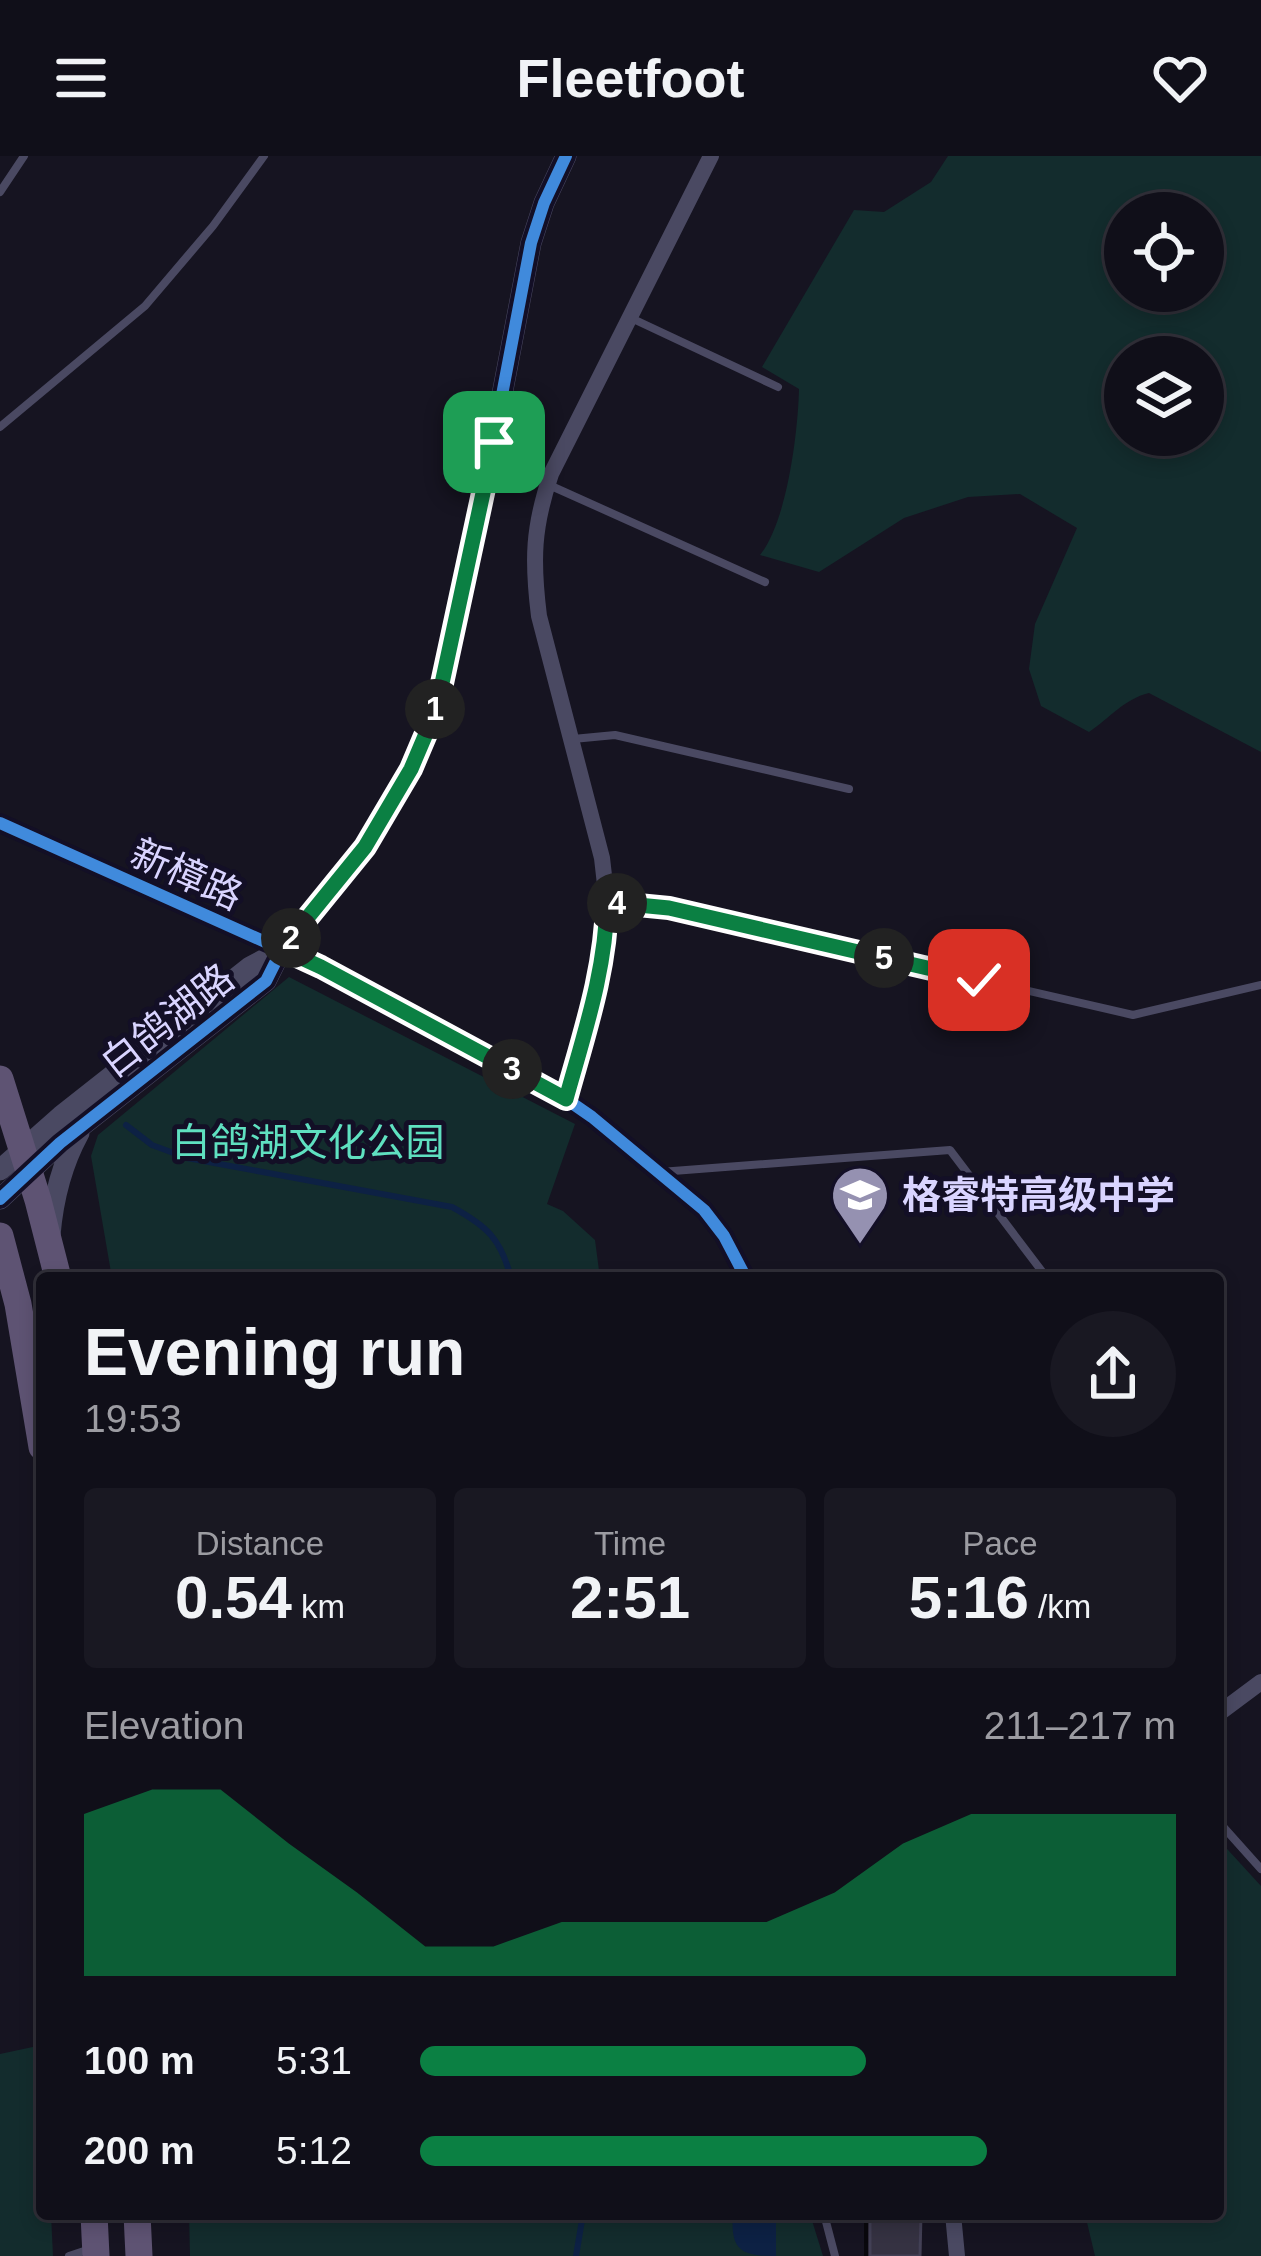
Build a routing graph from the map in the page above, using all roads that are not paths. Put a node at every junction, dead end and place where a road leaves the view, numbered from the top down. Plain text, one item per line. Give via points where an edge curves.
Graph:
1 (24, 156) edge
2 (264, 156) edge
3 (566, 156) edge
4 (711, 156) edge
5 (0, 192) edge
6 (629, 317) junction
7 (778, 387) dead end
8 (0, 427) edge
9 (548, 484) junction
10 (765, 582) dead end
11 (571, 739) junction
12 (848, 789) dead end
13 (0, 824) edge
14 (607, 902) junction
15 (282, 949) junction
16 (1261, 986) edge
17 (0, 1079) edge
18 (566, 1099) junction
19 (90, 1120) junction
20 (26, 1161) junction
21 (0, 1170) edge
22 (658, 1172) junction
23 (0, 1199) edge
24 (0, 1236) edge
25 (50, 1242) junction
26 (57, 1272) edge
27 (743, 1272) edge
28 (1042, 1272) edge
29 (8, 1287) edge
30 (36, 1419) edge
31 (1261, 1682) edge
32 (1224, 1710) edge
33 (1224, 1828) edge
34 (1261, 1869) edge
35 (93, 2220) edge
36 (136, 2220) edge
37 (826, 2220) edge
38 (953, 2220) edge
39 (87, 2253) edge
40 (139, 2256) edge
41 (835, 2256) edge
42 (956, 2256) edge

1 - 5 lane
2 - 8 lane via 145,306
3 - 15 street, 白鸽湖路 via 531,243 428,729 365,847
4 - 6 street
6 - 7 lane
6 - 9 street
9 - 10 lane
9 - 11 street via 534,578
11 - 12 lane via 615,735
11 - 14 street
13 - 15 street, 新樟路
14 - 16 lane via 669,908 1133,1015
14 - 18 street via 599,978
15 - 18 street, 新樟路
15 - 19 street, 白鸽湖路 via 266,981
15 - 20 street, 白鸽湖路 via 61,1116
17 - 20 main road
18 - 22 street, 新樟路
19 - 20 street, 白鸽湖路
19 - 25 street via 63,1169
20 - 21 street
20 - 23 street
20 - 25 main road
22 - 27 street, 新樟路 via 704,1210
22 - 28 lane via 950,1150
24 - 29 main road
25 - 26 main road
29 - 30 main road
31 - 32 street
33 - 34 lane
35 - 39 main road
36 - 40 main road
37 - 41 lane
38 - 42 street

